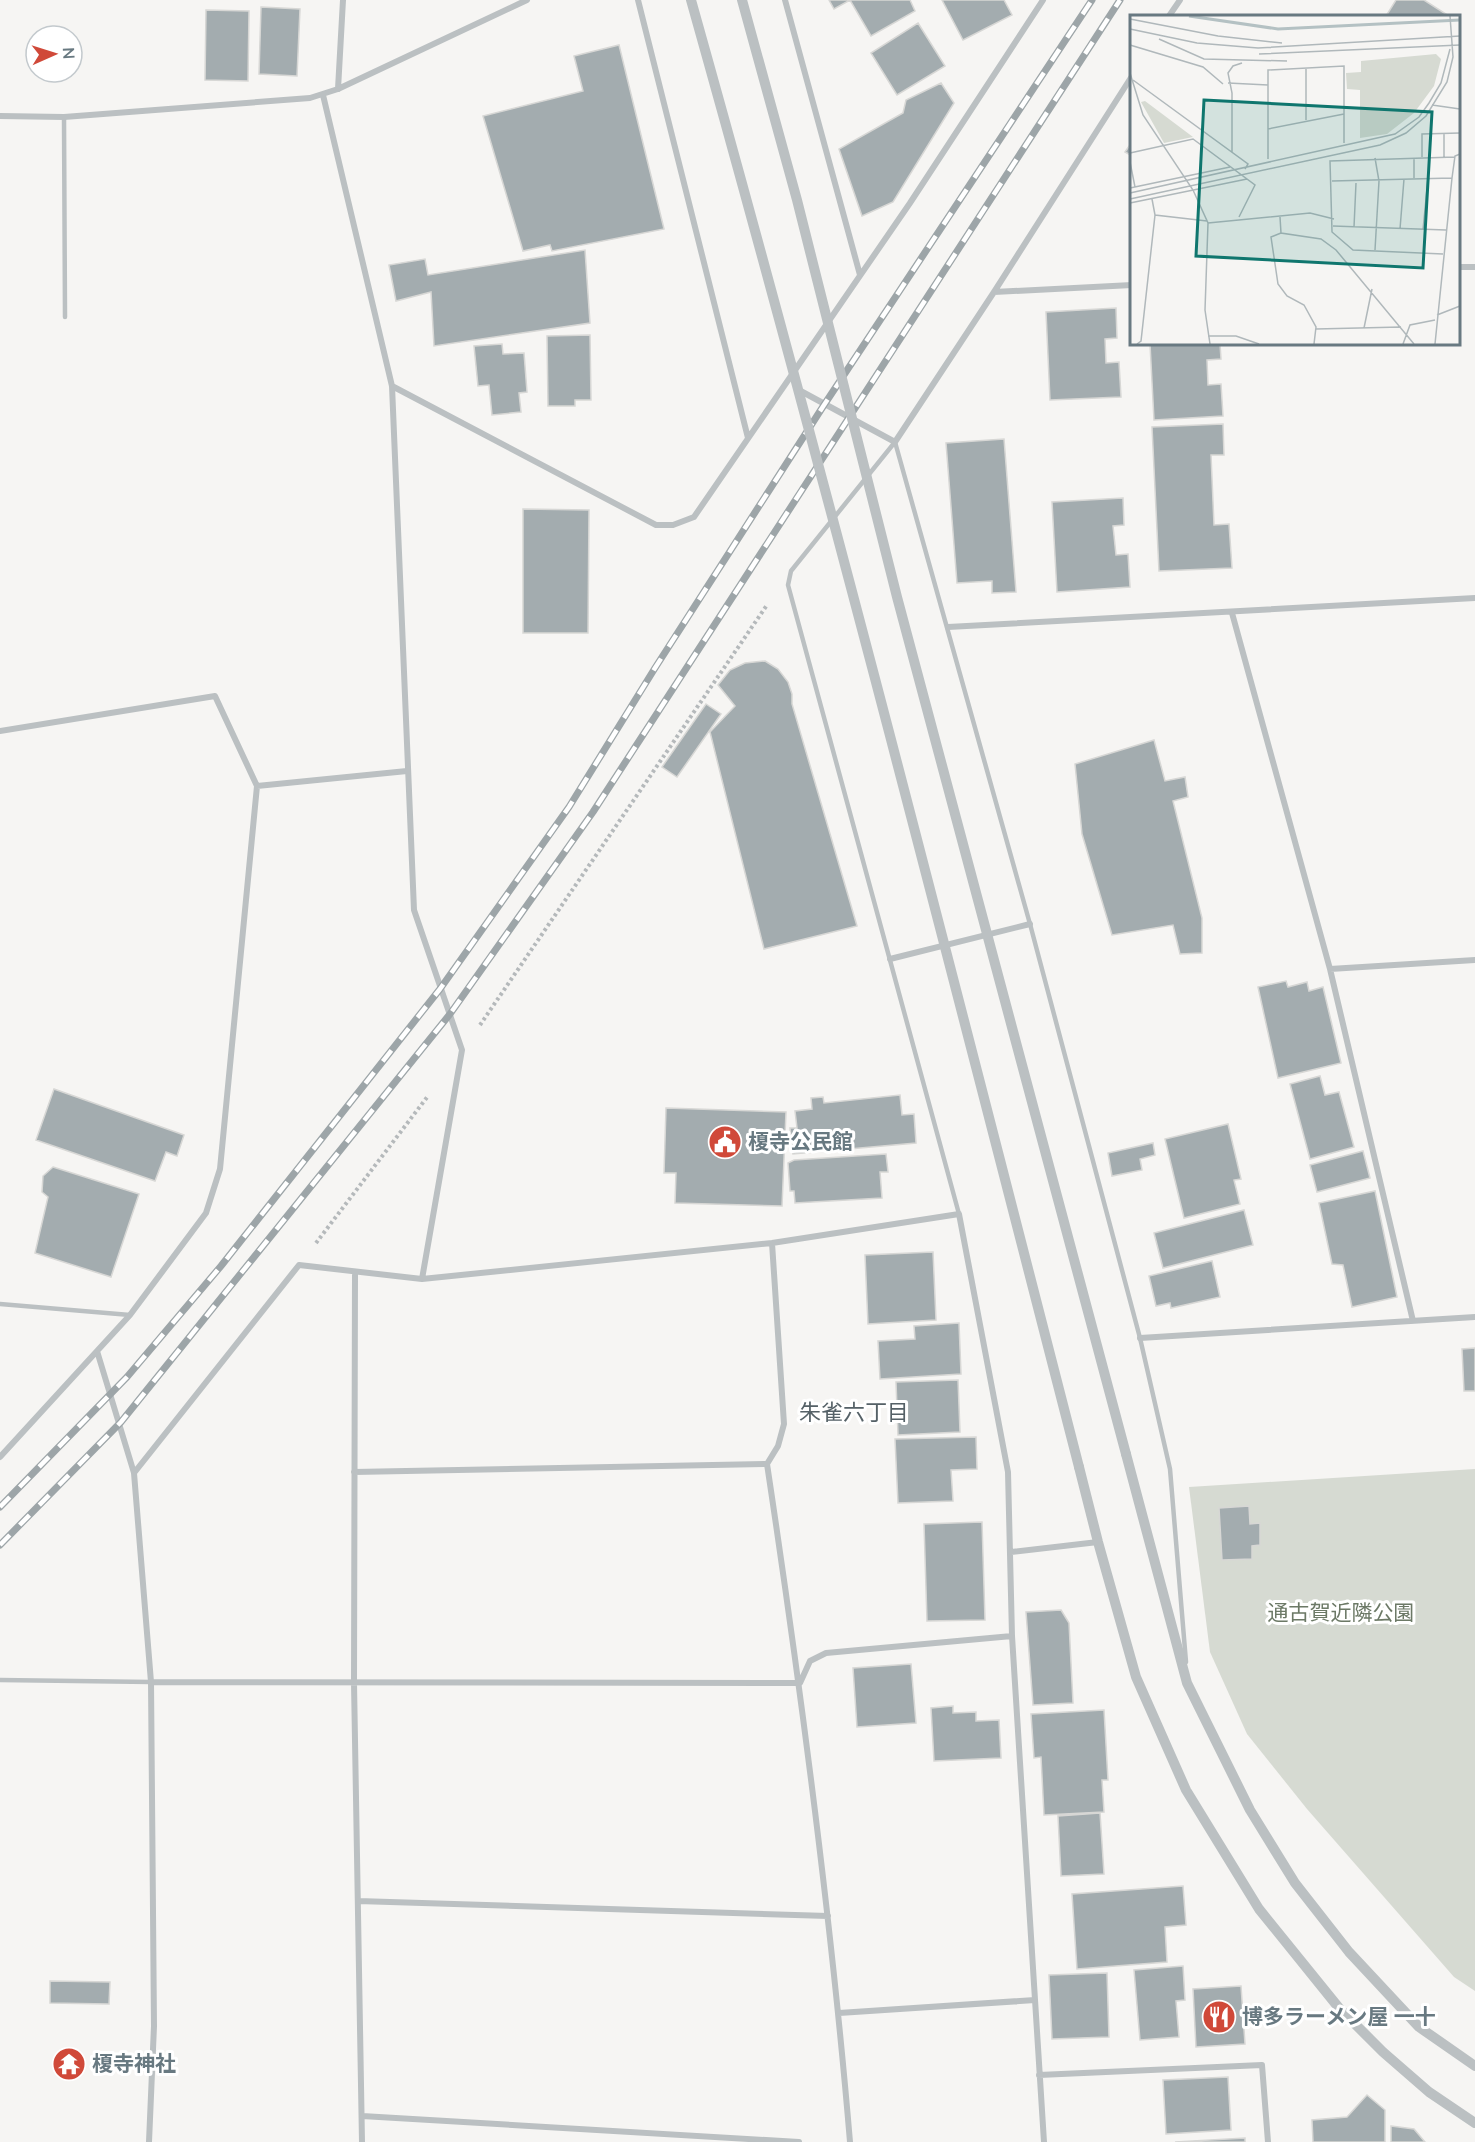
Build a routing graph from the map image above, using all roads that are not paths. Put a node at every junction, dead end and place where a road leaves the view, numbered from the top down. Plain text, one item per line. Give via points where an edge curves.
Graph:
1 (343, 0) edge
2 (527, 0) edge
3 (638, 0) edge
4 (691, 0) edge
5 (742, 0) edge
6 (785, 0) edge
7 (1043, 0) edge
8 (1180, 0) edge
9 (1170, 15) edge
10 (1130, 78) edge
11 (338, 89) junction
12 (323, 95) junction
13 (0, 116) edge
14 (64, 117) junction
15 (860, 275) junction
16 (1130, 285) edge
17 (994, 292) junction
18 (65, 317) dead end
19 (787, 382) junction
20 (392, 386) junction
21 (748, 438) junction
22 (895, 442) junction
23 (1475, 598) edge
24 (1232, 613) junction
25 (948, 627) junction
26 (0, 731) edge
27 (407, 771) junction
28 (257, 786) junction
29 (1029, 924) junction
30 (890, 959) junction
31 (1475, 960) edge
32 (1330, 969) junction
33 (959, 1214) junction
34 (772, 1243) junction
35 (355, 1272) junction
36 (422, 1279) junction
37 (0, 1304) edge
38 (130, 1315) junction
39 (1475, 1317) edge
40 (1413, 1321) junction
41 (1140, 1338) junction
42 (98, 1352) junction
43 (0, 1457) edge
44 (768, 1464) junction
45 (354, 1472) junction
46 (134, 1473) junction
47 (1098, 1542) junction
48 (1011, 1552) junction
49 (1012, 1636) junction
50 (0, 1680) edge
51 (151, 1682) junction
52 (354, 1683) junction
53 (800, 1683) junction
54 (1187, 1683) junction
55 (358, 1901) junction
56 (828, 1916) junction
57 (1035, 2000) junction
58 (839, 2013) junction
59 (1475, 2066) edge
60 (1040, 2075) junction
61 (362, 2116) junction
62 (1475, 2123) edge
63 (149, 2142) edge
64 (362, 2142) edge
65 (799, 2142) edge
66 (850, 2142) edge
67 (1044, 2142) edge
68 (1268, 2142) edge

1 - 11 street
2 - 11 street
3 - 21 street
4 - 47 street, bridge via 857,608
5 - 54 street, bridge
6 - 15 street
7 - 15 street
8 - 9 street
10 - 17 street
11 - 12 street
12 - 14 street
12 - 20 street
13 - 14 street
14 - 18 lane
15 - 19 street
16 - 17 street
17 - 22 street
19 - 21 street
19 - 22 street
20 - 21 street via 656,525 674,525 694,517
20 - 27 street
22 - 25 lane
22 - 30 lane via 791,571 788,585
23 - 24 street
24 - 25 street
24 - 32 street
25 - 29 lane
26 - 28 street via 215,696
27 - 28 street
27 - 36 street via 414,910 462,1050
28 - 38 street via 220,1169 206,1214
29 - 30 street
29 - 41 lane
30 - 33 lane
31 - 32 street
32 - 40 street
33 - 34 street
33 - 48 street via 1008,1472
34 - 36 street
34 - 44 street via 784,1424
35 - 36 street
35 - 45 street
35 - 46 street via 299,1265
37 - 38 lane
38 - 42 street
39 - 40 street
40 - 41 street
41 - 54 lane via 1170,1469
42 - 43 street
42 - 46 street
44 - 45 street
44 - 53 street
45 - 52 street
46 - 51 street
47 - 48 street
47 - 62 street via 1140,1688 1186,1790 1259,1909 1339,2008 1383,2052 1429,2092
48 - 49 street
49 - 53 street via 826,1653 810,1661
49 - 57 street
50 - 51 lane
51 - 52 street
51 - 63 street via 154,2026
52 - 53 street
52 - 55 street
53 - 56 street
54 - 59 street via 1250,1810 1295,1883 1349,1952 1419,2027
55 - 56 street
55 - 61 street
56 - 58 street
57 - 58 street
57 - 60 street
58 - 66 street
60 - 67 street
60 - 68 street via 1262,2065
61 - 64 street
61 - 65 street

